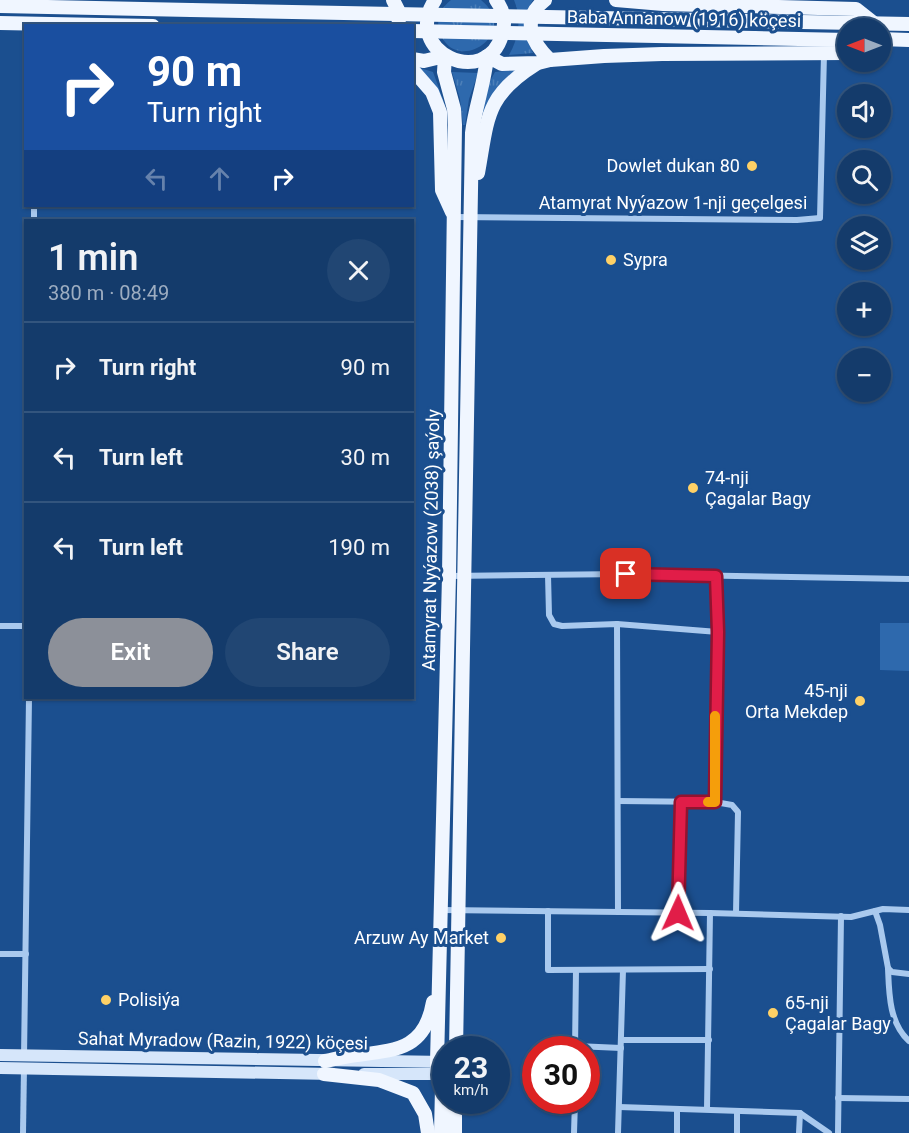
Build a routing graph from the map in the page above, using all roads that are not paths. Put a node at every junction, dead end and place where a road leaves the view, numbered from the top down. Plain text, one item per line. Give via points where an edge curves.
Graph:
1 (78, 0) edge
2 (393, 0) edge
3 (435, 0) edge
4 (496, 0) edge
5 (545, 0) edge
6 (616, 0) edge
7 (856, 5) edge
8 (0, 6) edge
9 (36, 6) junction
10 (869, 18) edge
11 (0, 23) edge
12 (837, 23) edge
13 (24, 24) edge
14 (399, 24) edge
15 (891, 24) edge
16 (909, 24) edge
17 (414, 31) edge
18 (891, 39) edge
19 (837, 40) edge
20 (909, 40) edge
21 (824, 53) junction
22 (837, 53) edge
23 (445, 56) junction
24 (487, 56) junction
25 (414, 60) edge
26 (544, 62) junction
27 (414, 71) edge
28 (454, 217) junction
29 (470, 217) junction
30 (548, 575) junction
31 (456, 576) junction
32 (716, 576) junction
33 (909, 579) edge
34 (617, 624) junction
35 (0, 626) edge
36 (24, 626) edge
37 (718, 632) junction
38 (28, 699) edge
39 (618, 801) junction
40 (681, 802) junction
41 (715, 802) junction
42 (441, 910) junction
43 (458, 910) junction
44 (909, 910) edge
45 (548, 911) junction
46 (875, 911) junction
47 (618, 912) junction
48 (678, 913) junction
49 (710, 913) junction
50 (736, 914) junction
51 (842, 916) junction
52 (0, 954) edge
53 (26, 954) junction
54 (888, 968) junction
55 (710, 969) junction
56 (576, 970) junction
57 (623, 970) junction
58 (909, 974) edge
59 (441, 1036) edge
60 (456, 1036) edge
61 (575, 1036) edge
62 (621, 1040) junction
63 (709, 1040) junction
64 (909, 1041) edge
65 (600, 1048) edge
66 (621, 1048) junction
67 (0, 1055) edge
68 (24, 1056) junction
69 (324, 1067) junction
70 (0, 1068) edge
71 (432, 1068) edge
72 (24, 1069) junction
73 (838, 1098) junction
74 (909, 1099) edge
75 (619, 1107) junction
76 (677, 1109) junction
77 (707, 1109) junction
78 (737, 1112) junction
79 (800, 1113) junction
80 (441, 1114) edge
81 (455, 1114) edge
82 (575, 1114) edge
83 (23, 1133) edge
84 (428, 1133) edge
85 (441, 1133) edge
86 (454, 1133) edge
87 (574, 1133) edge
88 (618, 1133) edge
89 (677, 1133) edge
90 (737, 1133) edge
91 (799, 1133) edge
92 (829, 1133) edge
93 (837, 1133) edge

1 - 9 main road
2 - 14 main road
3 - 23 main road via 428,30 432,42
4 - 24 main road via 504,17 503,32 498,45
5 - 26 main road via 534,11 531,26
6 - 7 main road via 663,4
7 - 10 main road
8 - 9 main road, Baba Annanow (1916) köçesi
9 - 12 main road, Baba Annanow (1916) köçesi, bridge
11 - 13 main road
15 - 16 main road, Baba Annanow (1916) köçesi
17 - 19 main road, Baba Annanow (1916) köçesi, bridge
18 - 20 main road
21 - 22 main road
21 - 26 main road via 662,54
21 - 29 street, Atamyrat Nyýazow 1-nji geçelgesi via 820,218
23 - 24 main road via 469,62
23 - 25 main road
23 - 28 main road, Atamyrat Nyýazow (2038) şaýoly via 444,72 456,125
24 - 26 main road via 501,64
24 - 29 main road, Atamyrat Nyýazow (2038) şaýoly via 474,114
26 - 29 main road via 507,85 490,109
27 - 28 main road via 432,92 440,112 442,190
28 - 29 street
28 - 31 main road, Atamyrat Nyýazow (2038) şaýoly
29 - 31 main road, Atamyrat Nyýazow (2038) şaýoly
30 - 31 street
30 - 32 street
30 - 34 street via 549,615 554,624
31 - 42 main road, Atamyrat Nyýazow (2038) şaýoly
31 - 43 main road, Atamyrat Nyýazow (2038) şaýoly
32 - 33 street
32 - 37 street
34 - 37 street
34 - 39 street
35 - 36 street
37 - 41 street
38 - 53 street
39 - 40 street
39 - 47 street
40 - 41 street
40 - 48 street
41 - 50 street via 732,805 738,812
42 - 43 street
42 - 59 main road, Atamyrat Nyýazow (2038) şaýoly
42 - 69 main road via 430,1017 416,1039 392,1052
43 - 45 street
43 - 60 main road, Atamyrat Nyýazow (2038) şaýoly
44 - 46 street
45 - 47 street
45 - 56 street via 548,970
46 - 51 street
46 - 54 street
47 - 48 street
48 - 49 street
49 - 50 street
49 - 55 street
50 - 51 street
51 - 73 street
52 - 53 street
53 - 68 street
54 - 58 street
54 - 64 street via 889,1004
55 - 57 street
55 - 63 street
56 - 57 street
56 - 61 street
57 - 62 street
62 - 63 street
62 - 66 street
63 - 77 street
65 - 66 street
66 - 75 street
67 - 68 main road, Sahat Myradow (Razin, 1922) köçesi
68 - 69 main road, Sahat Myradow (Razin, 1922) köçesi
68 - 72 street
69 - 71 main road
69 - 72 main road
69 - 84 main road via 380,1080 413,1093 425,1114
70 - 72 main road
72 - 83 street
73 - 74 street
73 - 93 street
75 - 76 street
75 - 88 street
76 - 77 street
76 - 89 street
77 - 78 street
78 - 79 street
78 - 90 street
79 - 91 street
79 - 92 street
80 - 85 main road, Atamyrat Nyýazow (2038) şaýoly
81 - 86 main road
82 - 87 street

